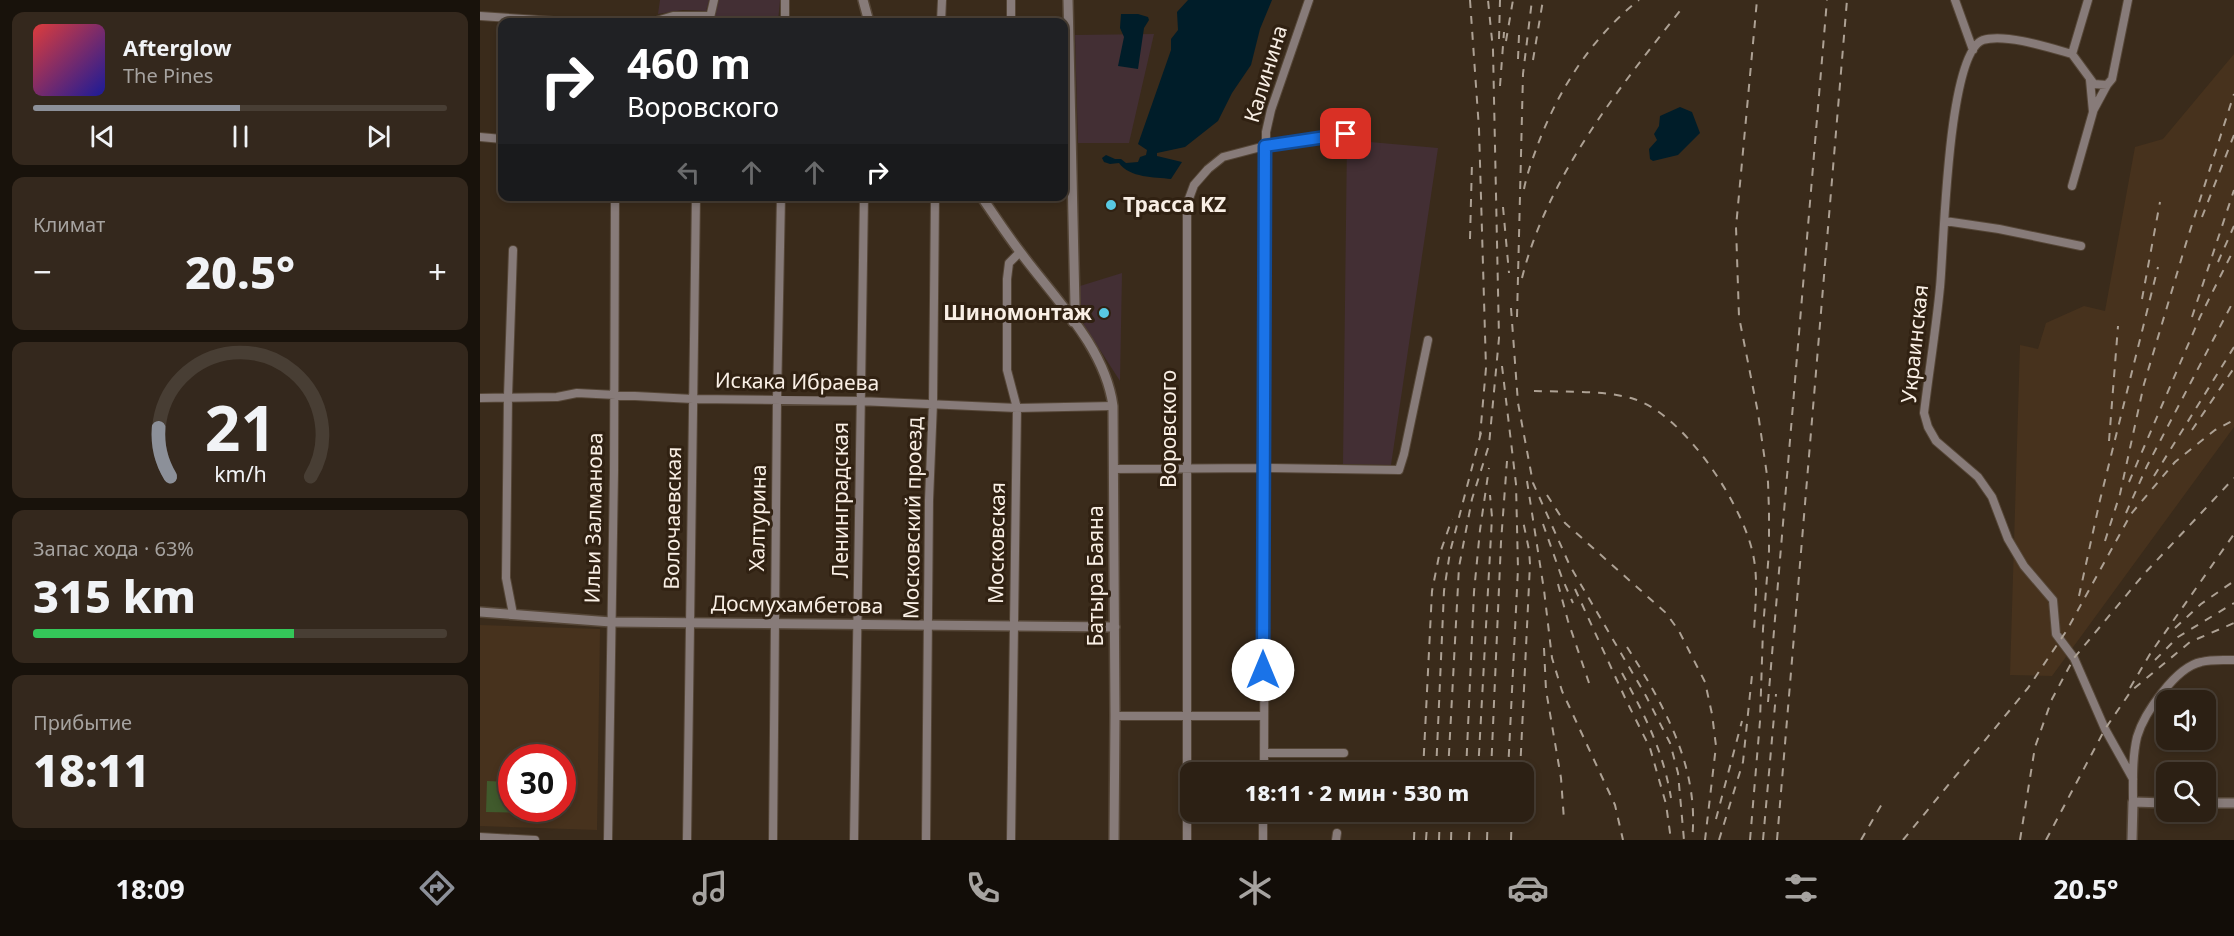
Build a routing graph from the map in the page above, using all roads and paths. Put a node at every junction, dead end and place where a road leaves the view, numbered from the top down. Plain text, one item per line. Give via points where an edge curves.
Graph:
1 (714, 0) edge
2 (785, 0) edge
3 (863, 0) edge
4 (942, 0) edge
5 (1011, 0) edge
6 (1068, 0) edge
7 (1309, 0) edge
8 (1955, 0) edge
9 (2088, 0) edge
10 (2128, 0) edge
11 (480, 16) edge
12 (510, 18) edge
13 (666, 18) edge
14 (698, 18) edge
15 (710, 18) edge
16 (785, 18) edge
17 (868, 18) edge
18 (941, 18) edge
19 (1011, 18) edge
20 (1973, 50) junction
21 (2072, 54) junction
22 (2090, 80) junction
23 (2107, 85) junction
24 (2093, 112) junction
25 (1346, 134) dead end
26 (480, 137) edge
27 (498, 139) edge
28 (1265, 146) junction
29 (2072, 186) dead end
30 (615, 201) edge
31 (696, 201) edge
32 (781, 201) edge
33 (864, 201) edge
34 (935, 201) edge
35 (984, 201) edge
36 (1945, 221) junction
37 (2080, 246) dead end
38 (513, 250) dead end
39 (1020, 252) junction
40 (1073, 322) junction
41 (1428, 340) dead end
42 (614, 395) junction
43 (508, 396) junction
44 (480, 398) edge
45 (693, 399) junction
46 (777, 400) junction
47 (859, 400) junction
48 (933, 403) junction
49 (1113, 406) junction
50 (1017, 408) junction
51 (1188, 468) junction
52 (1264, 468) junction
53 (1113, 469) junction
54 (480, 612) edge
55 (513, 614) junction
56 (611, 622) junction
57 (690, 622) junction
58 (775, 623) junction
59 (859, 624) junction
60 (928, 625) junction
61 (1014, 626) junction
62 (1114, 627) junction
63 (2234, 660) edge
64 (1115, 716) junction
65 (1187, 716) junction
66 (1263, 716) junction
67 (1264, 753) junction
68 (1344, 753) dead end
69 (1264, 762) edge
70 (2133, 778) junction
71 (2133, 802) junction
72 (2156, 802) edge
73 (2216, 803) edge
74 (2234, 803) edge
75 (1263, 822) edge
76 (480, 837) edge
77 (513, 839) edge
78 (535, 840) edge
79 (608, 840) edge
80 (687, 840) edge
81 (773, 840) edge
82 (855, 840) edge
83 (926, 840) edge
84 (1011, 840) edge
85 (1114, 840) edge
86 (1187, 840) edge
87 (1263, 840) edge
88 (2132, 840) edge

1 - 15 street
2 - 16 street
3 - 17 street
4 - 18 street
5 - 19 street
6 - 40 street
7 - 28 street, Калинина via 1271,110
8 - 20 street
9 - 21 street
10 - 23 street via 2112,79
11 - 12 street
13 - 14 street
20 - 21 street via 1983,40 1995,39 2030,42
20 - 36 street, Украинская via 1953,115
21 - 22 street
22 - 23 street
22 - 24 street
23 - 24 street
24 - 29 street
25 - 28 street, Воровского
26 - 27 street
28 - 51 street, Воровского via 1232,153 1215,163 1194,185 1187,204
28 - 52 street, Калинина
30 - 42 street, Ильи Залманова
31 - 45 street, Волочаевская
32 - 46 street, Халтурина
33 - 47 street, Ленинградская
34 - 48 street, Московский проезд
35 - 39 street, Батыра Баяна
36 - 37 street
36 - 70 street, Украинская via 1924,413 1928,427 1936,441 1978,477 1992,497 2008,539 2024,566 2053,600 2056,634 2074,658 2100,719
38 - 43 street
39 - 40 street, Батыра Баяна
39 - 50 street, Московская via 1010,263 1006,279 1007,370
40 - 49 street, Батыра Баяна via 1105,371
41 - 52 street via 1399,470
42 - 43 street, Искака Ибраева
42 - 45 street, Искака Ибраева
42 - 56 street, Ильи Залманова
43 - 44 street, Искака Ибраева
43 - 55 street via 506,578
45 - 46 street, Искака Ибраева
45 - 57 street, Волочаевская
46 - 47 street, Искака Ибраева
46 - 58 street, Халтурина
47 - 48 street, Искака Ибраева
47 - 59 street, Ленинградская
48 - 50 street, Искака Ибраева
48 - 60 street, Московский проезд
49 - 50 street, Искака Ибраева
49 - 53 street, Батыра Баяна
50 - 61 street, Московская
51 - 52 street
51 - 53 street
51 - 65 street, Воровского
52 - 66 street, Калинина
53 - 62 street, Батыра Баяна
54 - 55 street, Досмухамбетова
55 - 56 street, Досмухамбетова
56 - 57 street, Досмухамбетова
56 - 79 street, Ильи Залманова
57 - 58 street, Досмухамбетова
57 - 80 street, Волочаевская
58 - 59 street, Досмухамбетова
58 - 81 street, Халтурина
59 - 60 street, Досмухамбетова
59 - 82 street, Ленинградская
60 - 61 street, Досмухамбетова
60 - 83 street, Московский проезд
61 - 62 street, Досмухамбетова
61 - 84 street, Московская
62 - 64 street, Батыра Баяна
63 - 70 street via 2196,663 2171,682 2137,736
64 - 65 street
64 - 85 street, Батыра Баяна
65 - 66 street
65 - 86 street, Воровского
66 - 67 street, Калинина
67 - 68 street
67 - 69 street, Калинина
70 - 71 street
71 - 72 street
71 - 88 street
73 - 74 street
75 - 87 street
76 - 77 street
77 - 78 street

